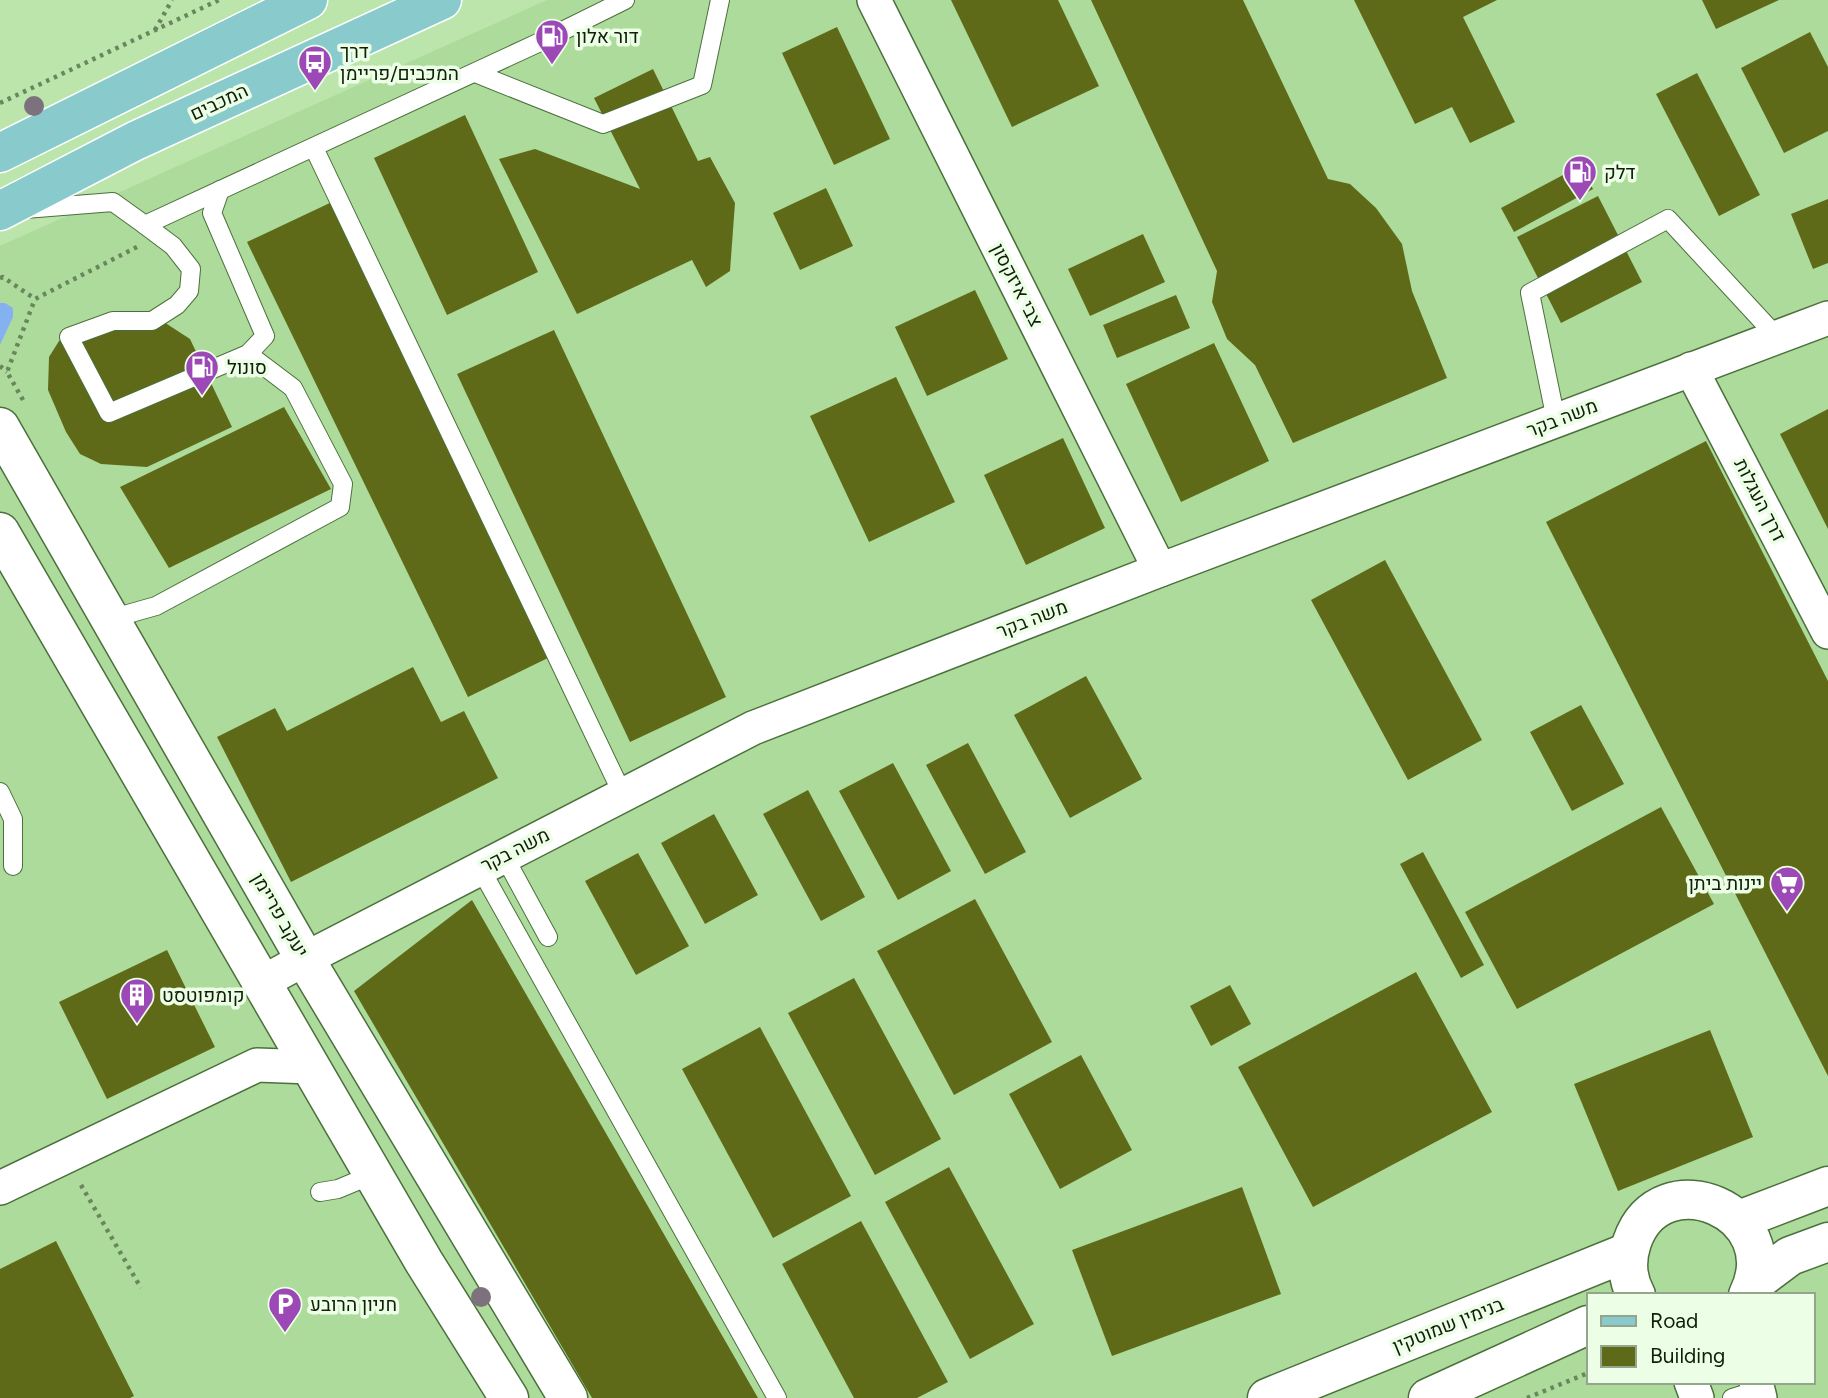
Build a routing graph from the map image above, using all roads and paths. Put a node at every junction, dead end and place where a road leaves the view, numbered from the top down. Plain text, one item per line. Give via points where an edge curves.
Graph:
1 (172, 0) edge
2 (219, 0) edge
3 (308, 0) edge
4 (442, 0) edge
5 (625, 0) edge
6 (720, 0) edge
7 (874, 0) edge
8 (155, 30) junction
9 (475, 73) junction
10 (0, 103) edge
11 (314, 148) junction
12 (0, 153) edge
13 (220, 190) junction
14 (0, 211) edge
15 (152, 230) junction
16 (0, 278) edge
17 (35, 299) junction
18 (1828, 318) edge
19 (1777, 337) junction
20 (248, 354) junction
21 (0, 366) edge
22 (1691, 369) junction
23 (7, 372) junction
24 (14, 417) edge
25 (1556, 420) junction
26 (0, 532) edge
27 (1160, 570) junction
28 (110, 619) junction
29 (1828, 632) edge
30 (0, 792) edge
31 (623, 795) junction
32 (492, 862) junction
33 (13, 866) dead end
34 (548, 937) dead end
35 (305, 959) junction
36 (263, 982) junction
37 (282, 1017) junction
38 (257, 1065) junction
39 (311, 1067) junction
40 (51, 1164) junction
41 (1828, 1186) edge
42 (0, 1188) edge
43 (1739, 1220) junction
44 (1828, 1242) edge
45 (1629, 1252) junction
46 (141, 1288) dead end
47 (1751, 1289) edge
48 (1635, 1293) edge
49 (1587, 1325) edge
50 (1587, 1373) edge
51 (509, 1398) edge
52 (568, 1398) edge
53 (777, 1398) edge
54 (1267, 1398) edge
55 (1428, 1398) edge
56 (1527, 1398) edge

1 - 8 path
2 - 8 path
3 - 12 main road
4 - 14 main road, המכבים via 135,141
5 - 9 lane
6 - 9 lane via 702,85 603,124
7 - 27 street, צבי איזקסון
8 - 10 path
9 - 11 lane
11 - 13 lane
11 - 31 lane
13 - 15 lane
13 - 20 lane via 212,213 265,336
14 - 15 lane via 113,202
15 - 17 path
15 - 20 lane via 173,246 191,269 190,291 152,321 113,321 69,337 109,413
16 - 17 path
17 - 23 path
18 - 19 street, משה בקר
19 - 22 street, משה בקר
19 - 25 lane via 1668,219 1530,293
20 - 28 lane via 293,388 343,484 340,507 156,606
21 - 23 path
22 - 25 street, משה בקר
22 - 29 street, דרך העגלות
23 - 24 path
24 - 28 main road, יעקב פריימן
25 - 27 street, משה בקר
26 - 36 main road
27 - 31 street, משה בקר via 753,728
28 - 35 main road, יעקב פריימן
30 - 33 lane via 13,819
31 - 32 street, משה בקר
32 - 34 lane
32 - 35 street, משה בקר
32 - 53 lane
35 - 36 street, משה בקר
35 - 52 main road, יעקב פריימן
36 - 37 main road
37 - 38 street
37 - 39 main road
38 - 39 street
38 - 40 street
39 - 51 main road
40 - 42 street
40 - 46 path via 59,1182 75,1174
41 - 43 main road
43 - 45 main road via 1704,1200 1665,1205 1641,1224
43 - 47 main road via 1751,1239 1756,1261
44 - 47 main road via 1790,1256
45 - 48 main road via 1628,1272
45 - 54 main road, בנימין שמוטקין
49 - 55 main road
50 - 56 path

